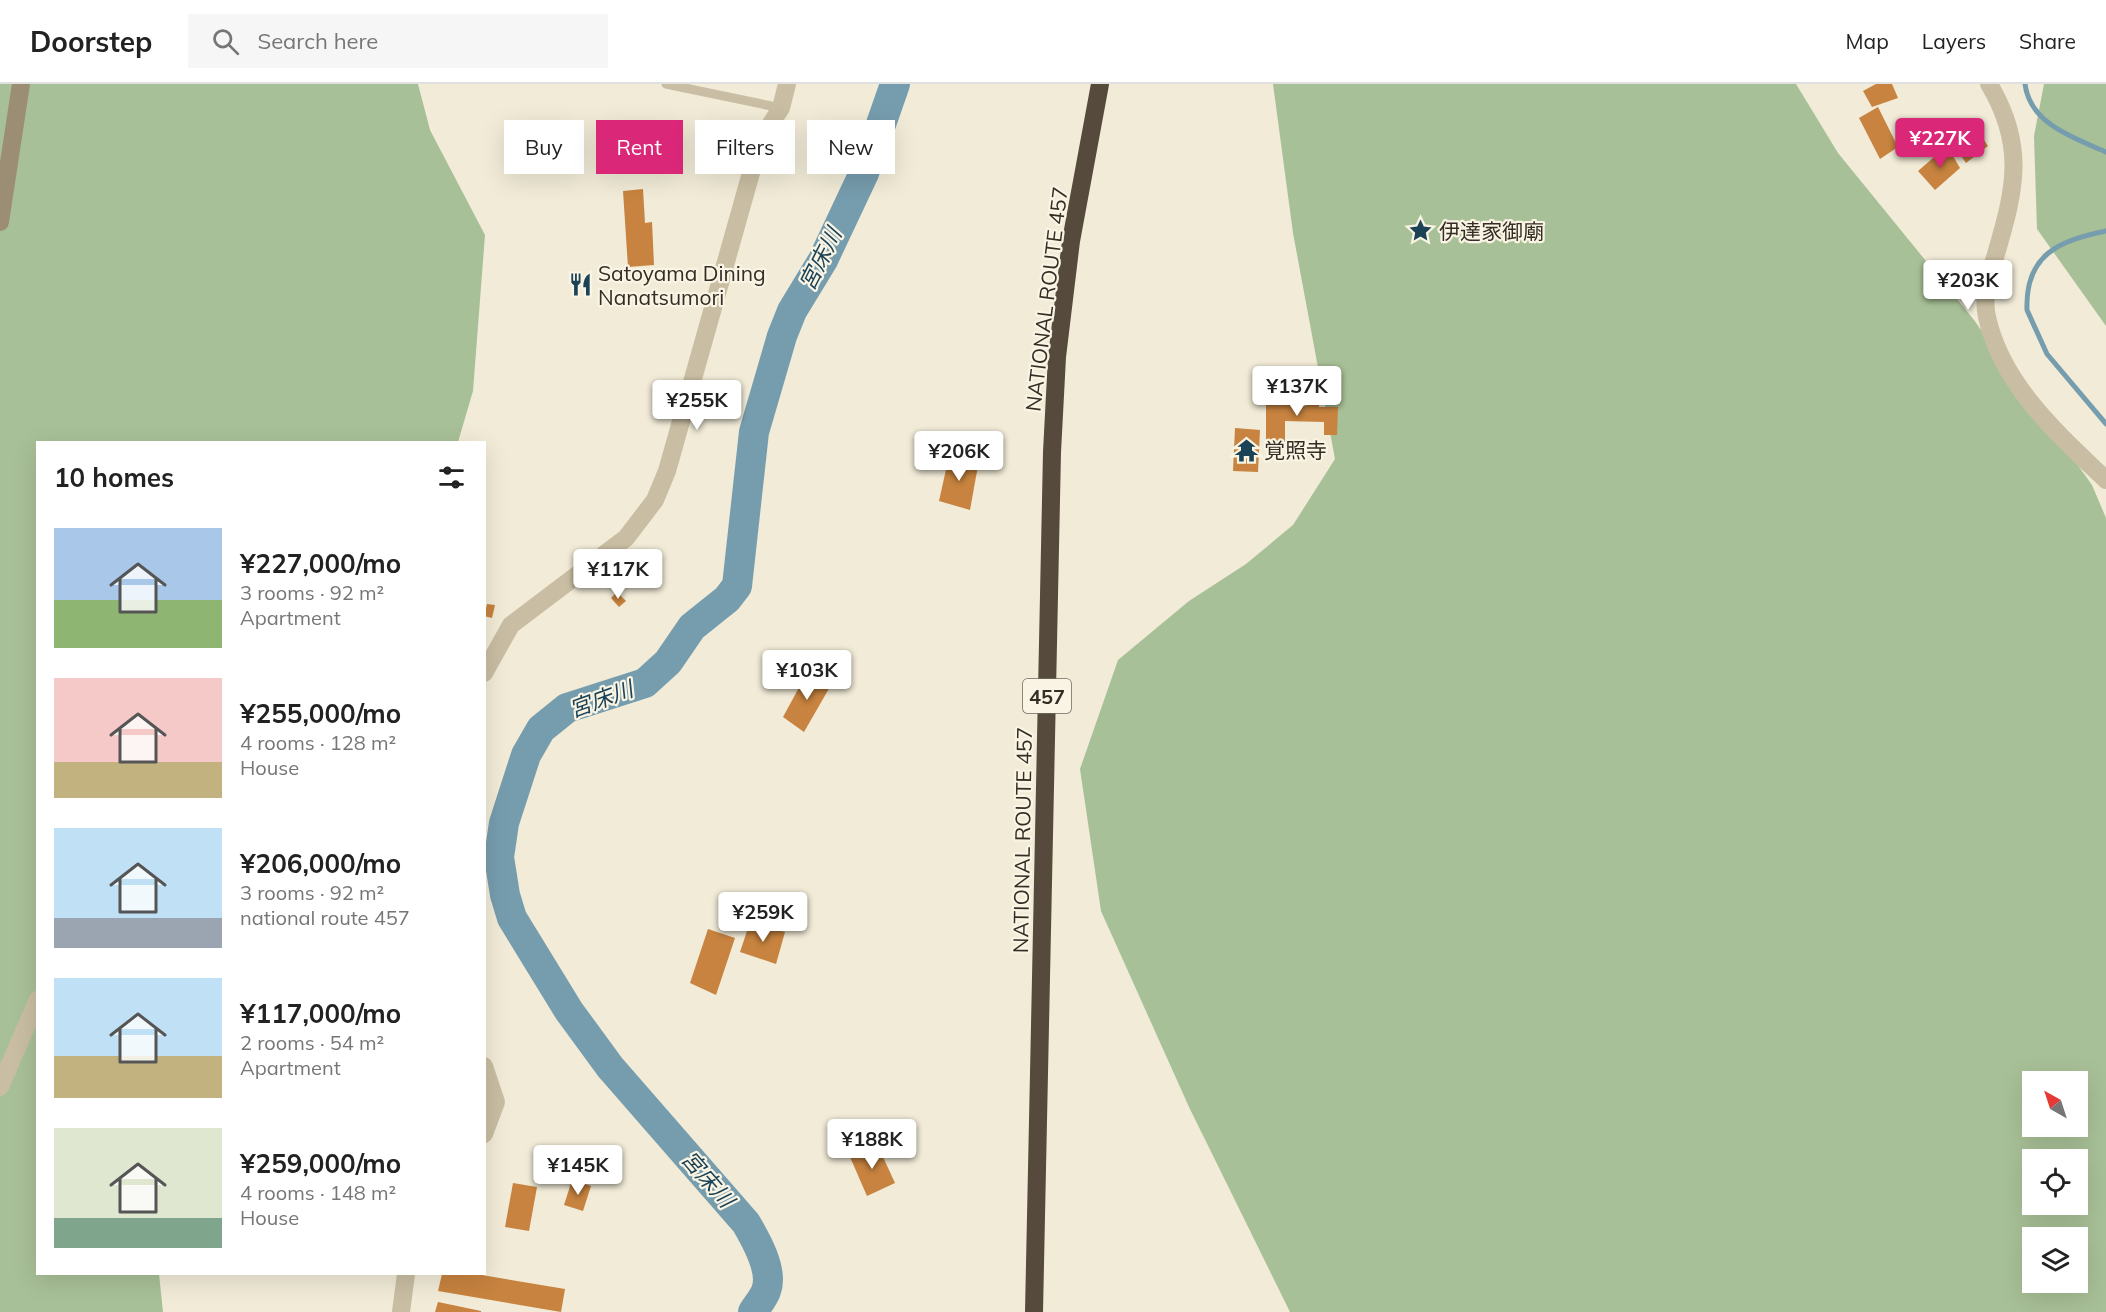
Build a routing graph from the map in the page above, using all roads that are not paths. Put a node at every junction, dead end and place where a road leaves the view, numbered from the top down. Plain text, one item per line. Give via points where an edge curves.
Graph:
1 (21, 84) edge
2 (666, 84) edge
3 (787, 84) edge
4 (1100, 84) edge
5 (1989, 84) edge
6 (781, 108) junction
7 (0, 222) edge
8 (2106, 480) edge
9 (486, 669) edge
10 (36, 1004) edge
11 (486, 1072) edge
12 (0, 1087) edge
13 (486, 1129) edge
14 (406, 1275) edge
15 (401, 1312) edge
16 (1034, 1312) edge

1 - 7 street
2 - 6 lane
3 - 6 street
4 - 16 highway, NATIONAL ROUTE 457 / 457 via 1071,241 1057,357
5 - 8 street via 2010,126 2015,170 1986,296 1989,326 2007,370 2024,395
6 - 9 street via 759,141 667,471 655,501 616,547 511,625
10 - 12 street
11 - 13 street via 496,1102
14 - 15 street

